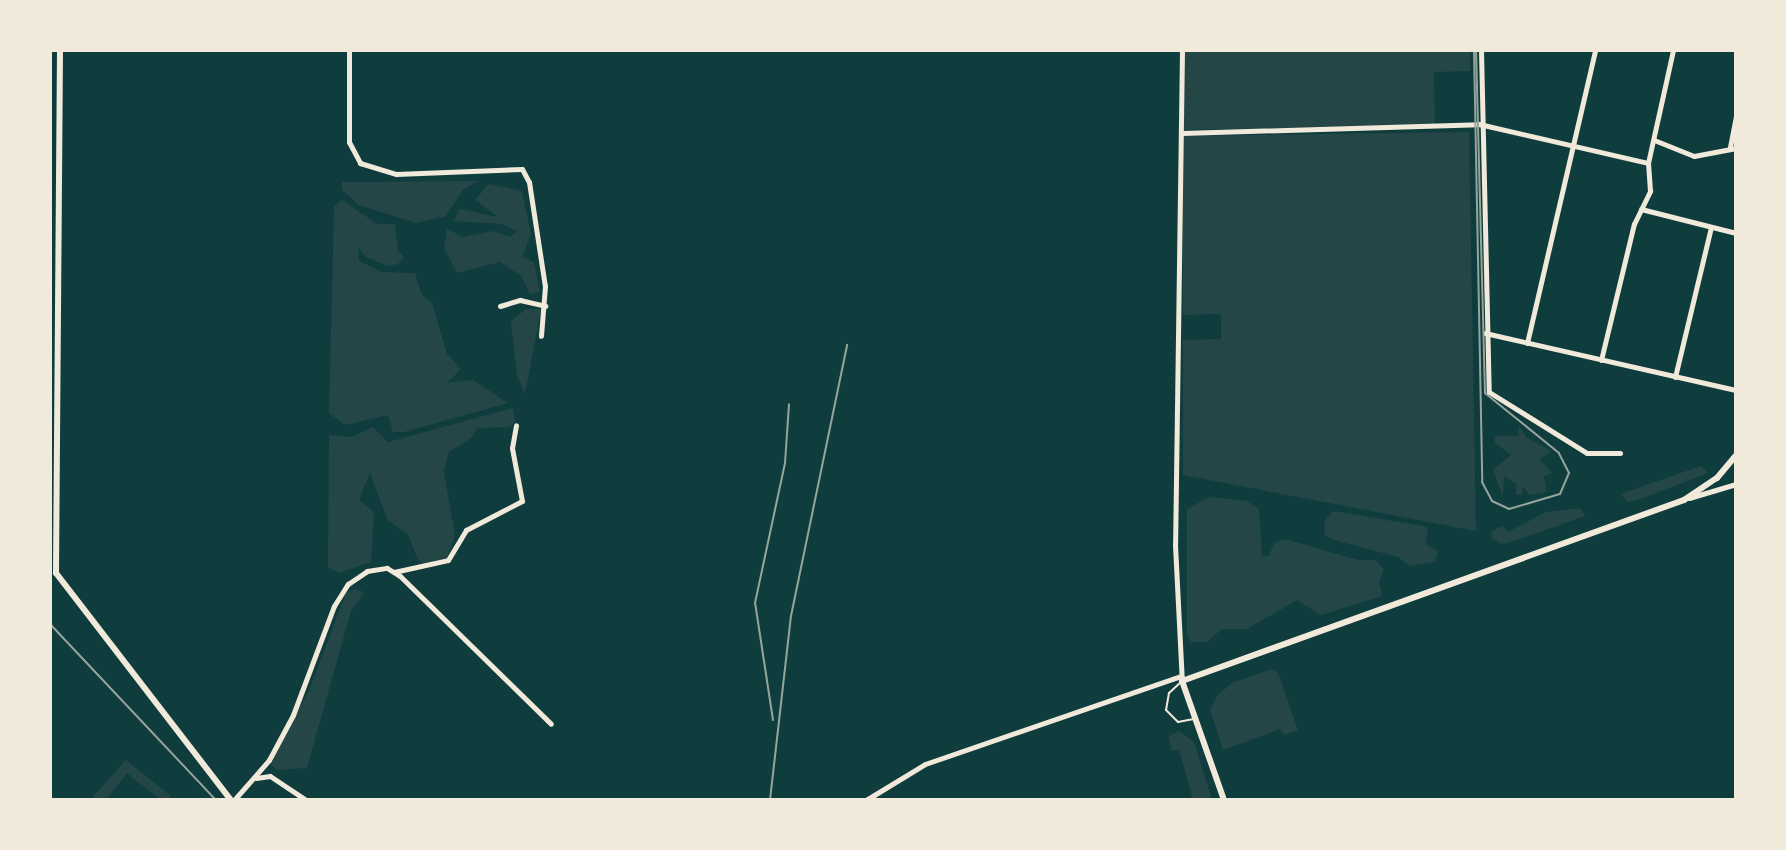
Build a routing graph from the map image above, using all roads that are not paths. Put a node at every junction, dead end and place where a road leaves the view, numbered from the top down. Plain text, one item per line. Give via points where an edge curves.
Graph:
1 (60, 50) edge
2 (349, 50) edge
3 (1182, 50) edge
4 (1481, 50) edge
5 (1595, 50) edge
6 (1673, 50) edge
7 (1736, 116) edge
8 (1479, 124) junction
9 (1182, 133) junction
10 (1654, 140) junction
11 (1571, 145) junction
12 (1733, 148) edge
13 (1648, 163) junction
14 (1641, 209) junction
15 (1711, 227) junction
16 (1736, 233) edge
17 (500, 306) dead end
18 (546, 307) junction
19 (1485, 333) junction
20 (541, 336) dead end
21 (1527, 343) junction
22 (1601, 360) junction
23 (1675, 377) junction
24 (1736, 390) edge
25 (516, 425) dead end
26 (1620, 453) dead end
27 (1736, 455) edge
28 (1736, 484) edge
29 (1684, 500) junction
30 (393, 572) junction
31 (1182, 678) junction
32 (1195, 718) junction
33 (551, 724) dead end
34 (256, 778) junction
35 (232, 800) edge
36 (306, 800) edge
37 (866, 800) edge
38 (1224, 800) edge

1 - 35 main road via 56,573
2 - 18 street via 349,142 360,163 381,173 405,174 522,169 534,210
3 - 9 street
4 - 8 street
5 - 11 street
6 - 10 street
7 - 12 street
8 - 9 street
8 - 11 street
8 - 19 street
9 - 31 street via 1175,545
10 - 12 street via 1694,156
10 - 13 street
11 - 13 street
11 - 21 street
13 - 14 street via 1650,191
14 - 15 street
14 - 22 street
15 - 16 street
15 - 23 street
17 - 18 street via 520,300
18 - 20 street
19 - 21 street
19 - 26 street via 1487,385 1495,398 1587,453
21 - 22 street
22 - 23 street
23 - 24 street
25 - 30 street via 512,448 522,501 466,530 448,560
27 - 29 main road via 1717,478
28 - 29 street
29 - 31 main road
30 - 33 street
30 - 34 street via 367,571 340,596 306,688
31 - 32 main road
31 - 32 lane via 1169,693 1166,710 1178,722
31 - 37 street via 925,764
32 - 38 main road
34 - 35 street
34 - 36 street via 270,776

